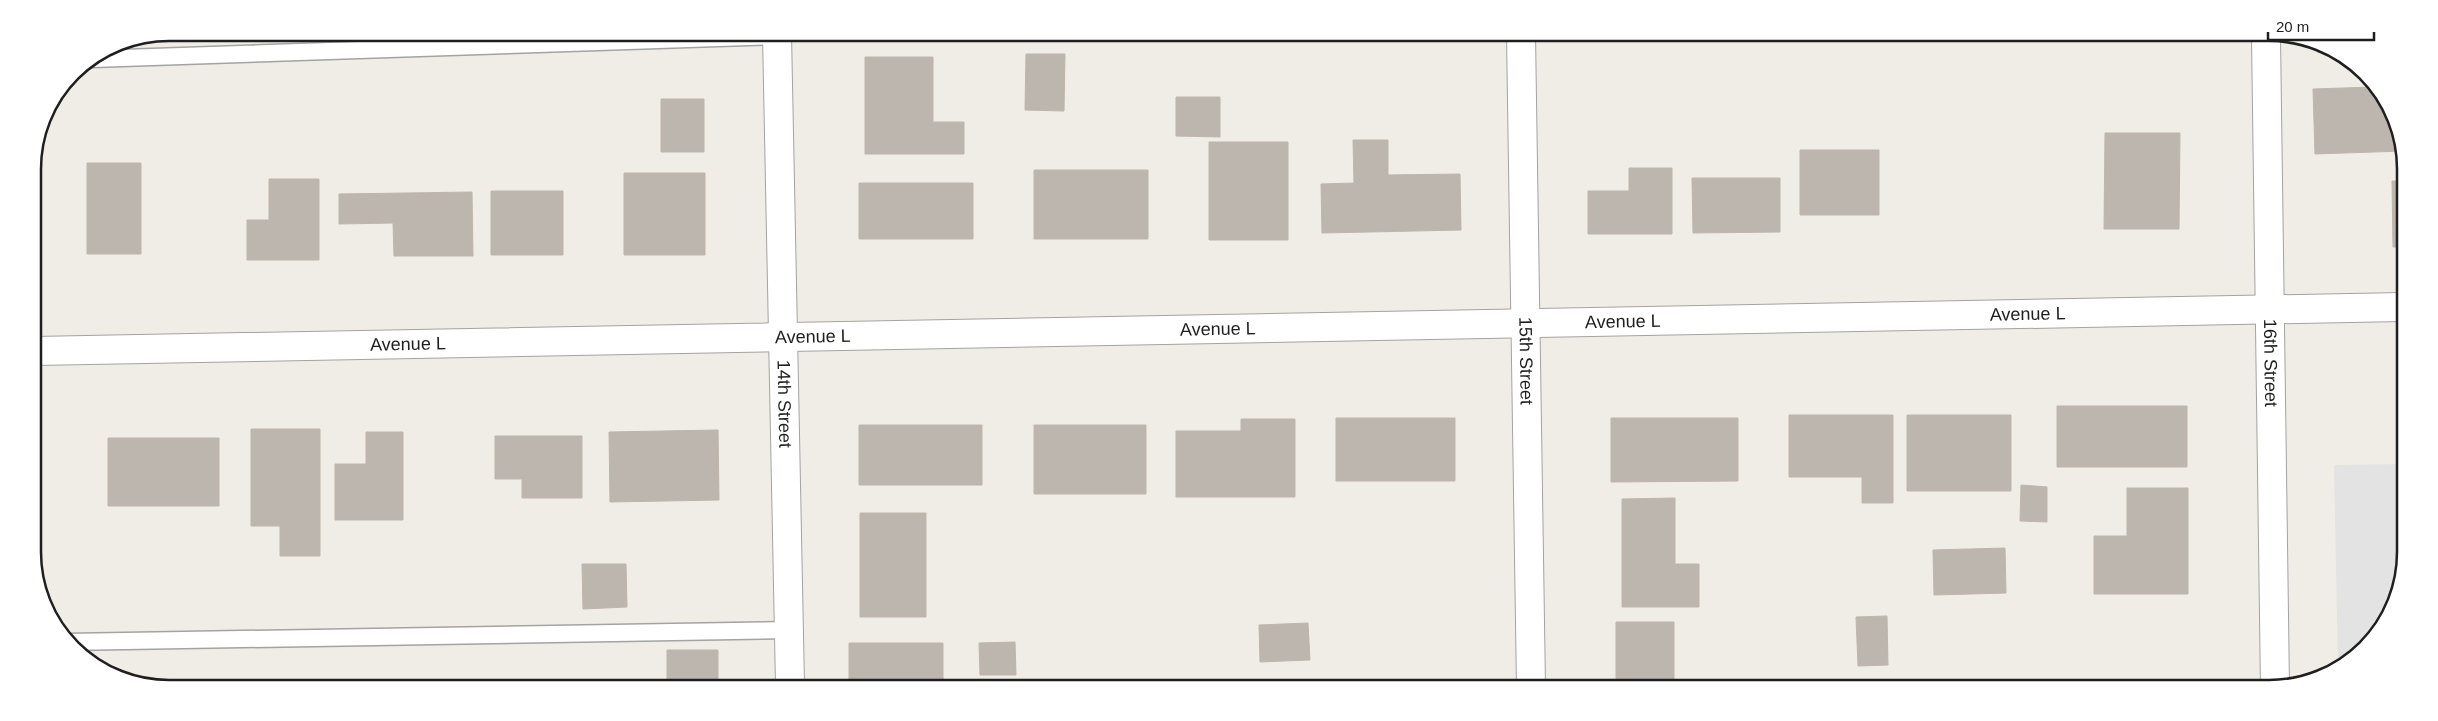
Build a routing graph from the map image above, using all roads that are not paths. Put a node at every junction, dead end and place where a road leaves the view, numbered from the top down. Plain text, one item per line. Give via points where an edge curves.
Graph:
1 (1521, 41) edge
2 (2266, 41) edge
3 (583, 42) edge
4 (777, 42) edge
5 (105, 59) edge
6 (2397, 307) edge
7 (2268, 310) junction
8 (1526, 324) junction
9 (783, 337) junction
10 (42, 351) edge
11 (789, 630) junction
12 (79, 642) edge
13 (1531, 679) edge
14 (2275, 679) edge
15 (790, 680) edge

1 - 8 street, 15th Street
2 - 7 street, 16th Street
3 - 5 lane
4 - 9 street, 14th Street
6 - 7 street, Avenue L
7 - 8 street, Avenue L
7 - 14 street, 16th Street
8 - 9 street, Avenue L
8 - 13 street, 15th Street
9 - 10 street, Avenue L
9 - 11 street, 14th Street
11 - 12 lane
11 - 15 street, 14th Street

